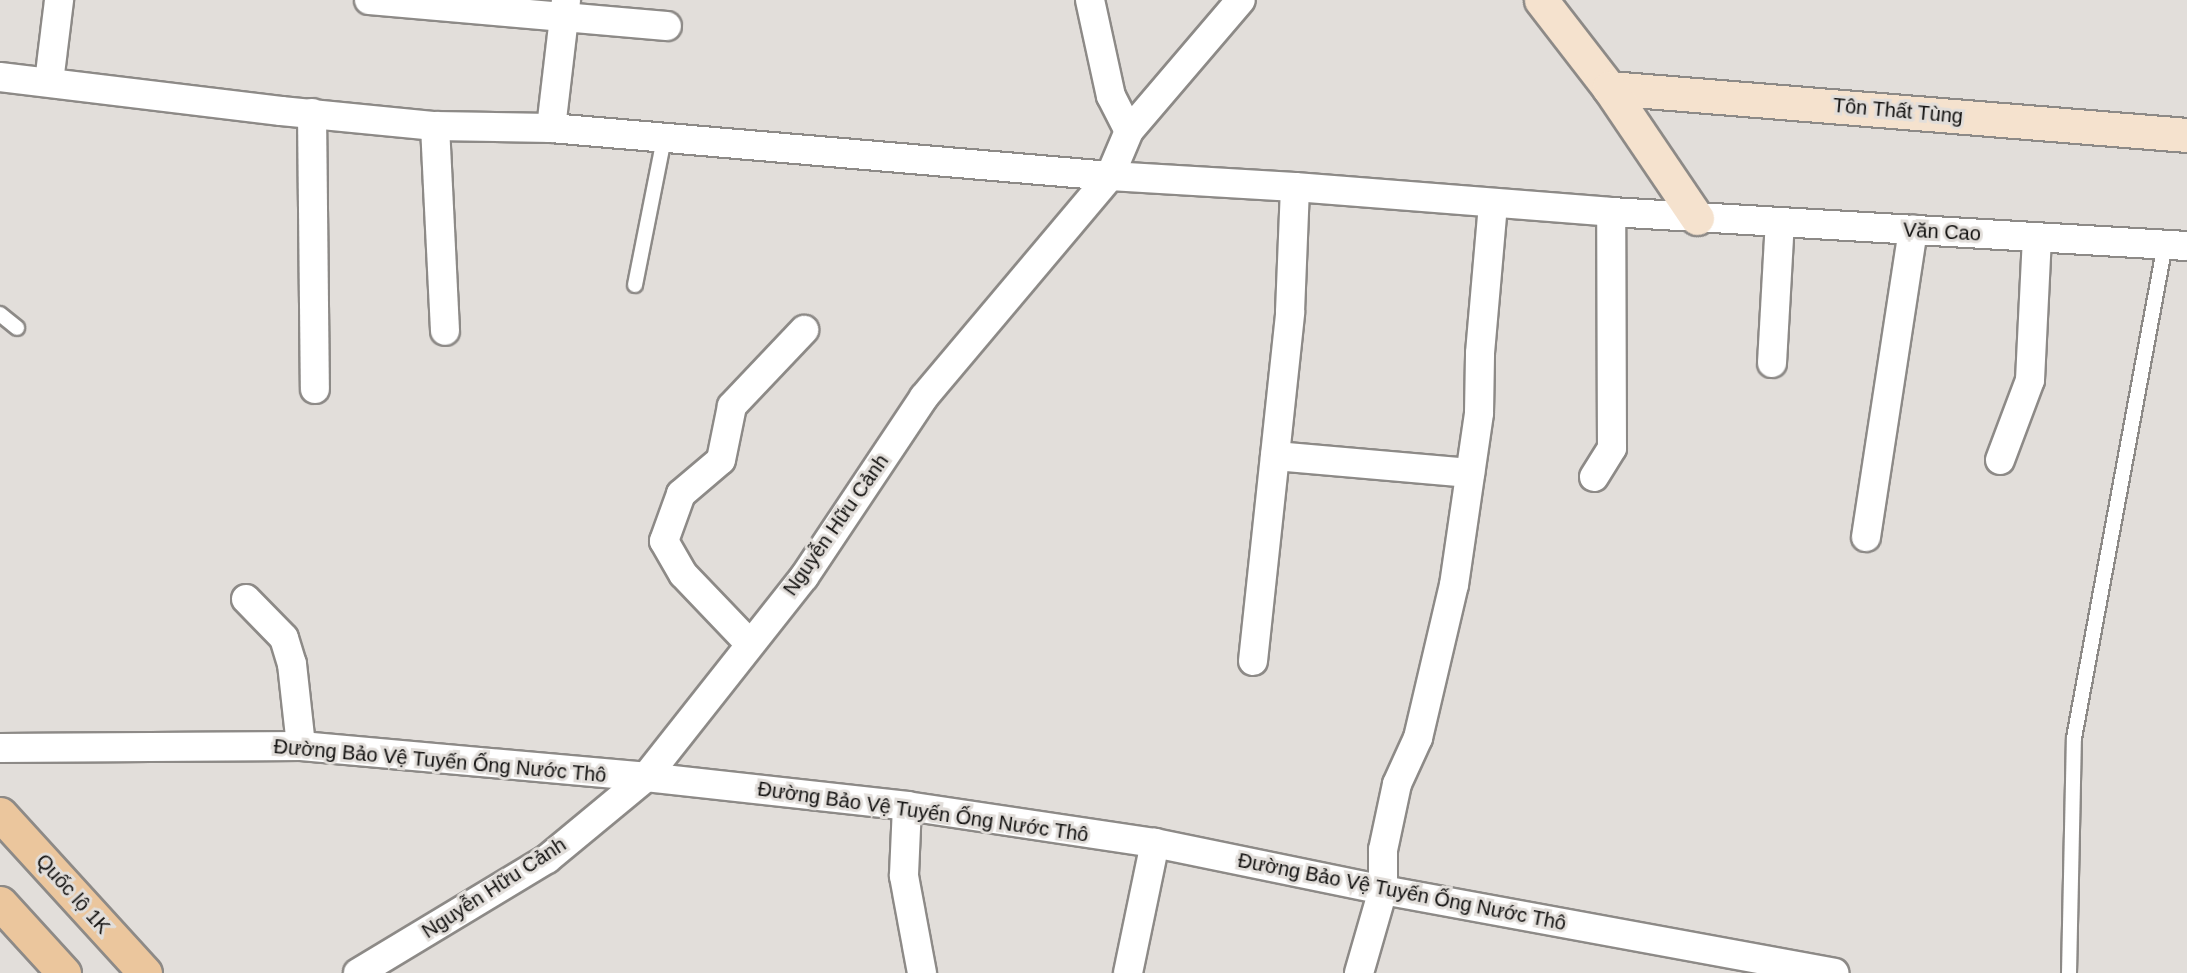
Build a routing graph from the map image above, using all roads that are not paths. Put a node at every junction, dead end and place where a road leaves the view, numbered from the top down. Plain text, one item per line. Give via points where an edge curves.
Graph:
1 (58, 0) edge
2 (369, 0) edge
3 (1090, 0) edge
4 (1241, 0) edge
5 (1541, 0) edge
6 (565, 8) edge
7 (667, 26) dead end
8 (0, 77) edge
9 (49, 82) junction
10 (1609, 88) junction
11 (312, 113) junction
12 (435, 126) junction
13 (551, 128) junction
14 (1129, 131) junction
15 (2187, 135) edge
16 (663, 138) junction
17 (1110, 176) junction
18 (1295, 187) junction
19 (1493, 204) junction
20 (1611, 212) junction
21 (1697, 218) junction
22 (1780, 222) junction
23 (1913, 230) junction
24 (2037, 237) junction
25 (2176, 245) edge
26 (636, 285) dead end
27 (0, 314) edge
28 (17, 328) dead end
29 (804, 330) dead end
30 (445, 331) dead end
31 (1772, 363) dead end
32 (315, 389) dead end
33 (1275, 456) junction
34 (2000, 460) dead end
35 (1470, 473) junction
36 (1594, 477) dead end
37 (1866, 537) dead end
38 (246, 599) dead end
39 (749, 643) junction
40 (1253, 661) dead end
41 (301, 747) junction
42 (0, 748) edge
43 (646, 777) junction
44 (907, 806) junction
45 (0, 814) edge
46 (1155, 843) junction
47 (1383, 890) junction
48 (0, 903) edge
49 (64, 973) edge
50 (145, 973) edge
51 (358, 973) edge
52 (922, 973) edge
53 (1128, 973) edge
54 (1359, 973) edge
55 (1834, 973) edge
56 (2069, 973) edge

1 - 9 street
2 - 6 street
3 - 14 street via 1111,96
4 - 14 street, Nguyễn Hữu Cảnh
5 - 10 street
6 - 7 street
6 - 13 street
8 - 9 street, Văn Cao
9 - 11 street, Văn Cao
10 - 15 street, Tôn Thất Tùng
10 - 21 street
11 - 12 street, Văn Cao
11 - 32 street
12 - 13 street, Văn Cao
12 - 30 street
13 - 16 street, Văn Cao
14 - 17 street, Nguyễn Hữu Cảnh
16 - 17 street, Văn Cao
16 - 26 lane
17 - 18 street, Văn Cao
17 - 39 street, Nguyễn Hữu Cảnh via 924,397 804,577
18 - 19 street, Văn Cao
18 - 33 street via 1290,312
19 - 20 street, Văn Cao
19 - 35 street via 1480,353 1479,413
20 - 21 street, Văn Cao
20 - 36 street via 1612,448
21 - 22 street, Văn Cao
22 - 23 street, Văn Cao
22 - 31 street
23 - 24 street, Văn Cao
23 - 37 street
24 - 25 street, Văn Cao
24 - 34 street via 2030,380
25 - 56 lane via 2074,738
27 - 28 lane
29 - 39 street via 732,406 721,459 681,494 664,541 683,574
33 - 35 street
33 - 40 street
35 - 47 street via 1449,607 1418,738 1397,784 1383,850
38 - 41 street via 284,638 292,664
39 - 43 street, Nguyễn Hữu Cảnh
41 - 42 street, Đường Bảo Vệ Tuyến Ống Nước Thô
41 - 43 street, Đường Bảo Vệ Tuyến Ống Nước Thô
43 - 44 street, Đường Bảo Vệ Tuyến Ống Nước Thô
43 - 51 street, Nguyễn Hữu Cảnh via 547,859
44 - 46 street, Đường Bảo Vệ Tuyến Ống Nước Thô
44 - 52 street via 904,876
45 - 50 main road, Quốc lộ 1K
46 - 47 street, Đường Bảo Vệ Tuyến Ống Nước Thô
46 - 53 street
47 - 54 street
47 - 55 street, Đường Bảo Vệ Tuyến Ống Nước Thô
48 - 49 main road

